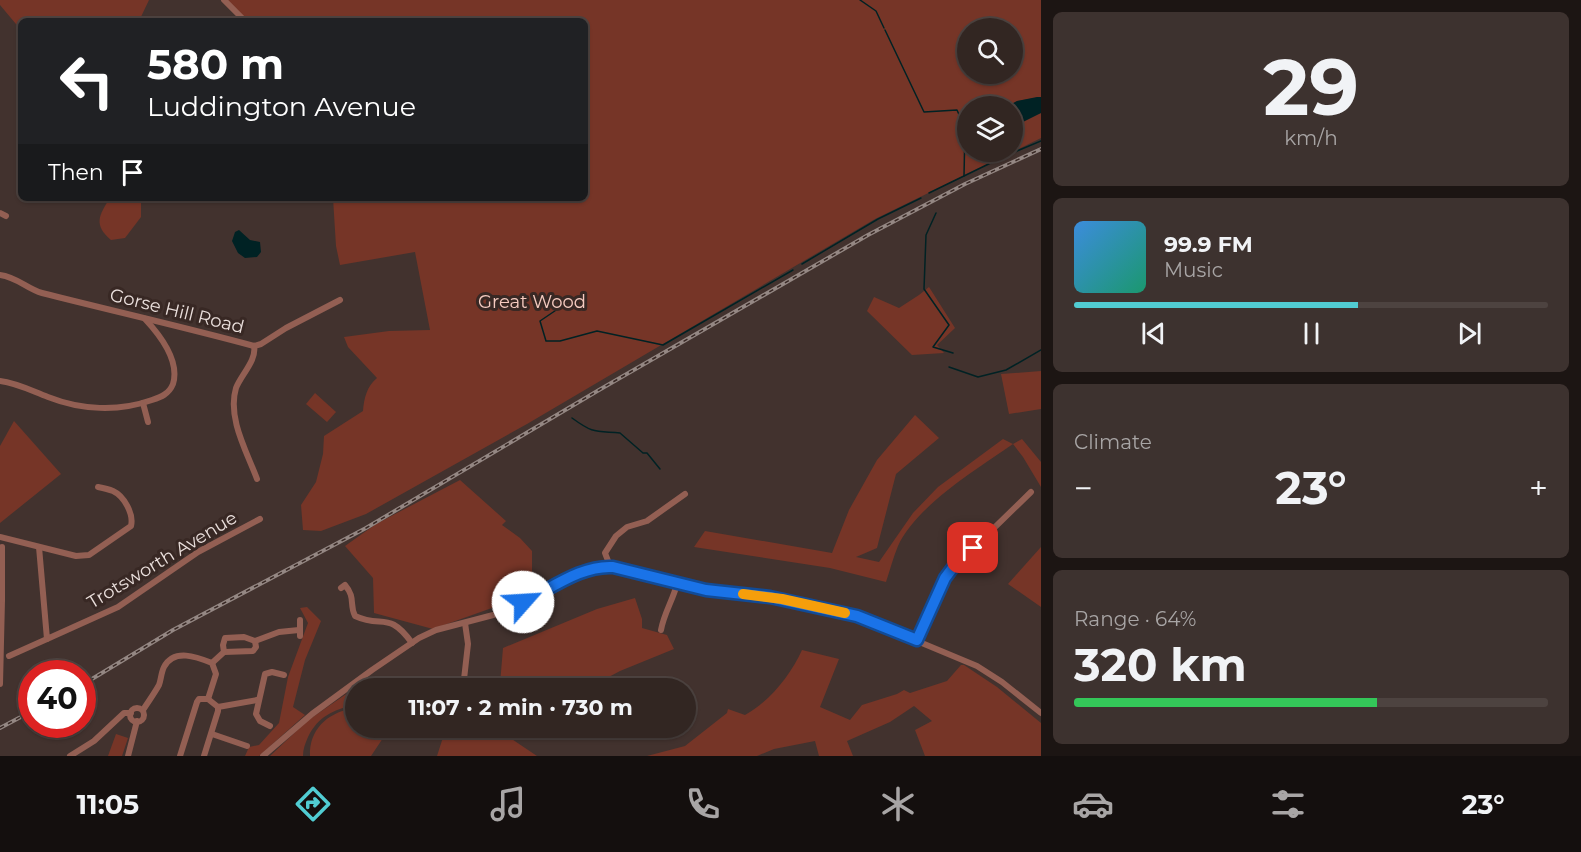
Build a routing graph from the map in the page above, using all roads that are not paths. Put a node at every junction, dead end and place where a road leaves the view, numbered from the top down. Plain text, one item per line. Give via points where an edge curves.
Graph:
1 (224, 0) edge
2 (243, 18) edge
3 (0, 275) edge
4 (340, 300) dead end
5 (144, 318) junction
6 (254, 346) junction
7 (0, 381) edge
8 (142, 403) junction
9 (148, 422) dead end
10 (256, 479) dead end
11 (98, 487) dead end
12 (1031, 492) dead end
13 (685, 494) dead end
14 (260, 519) dead end
15 (0, 537) edge
16 (39, 547) junction
17 (2, 548) dead end
18 (604, 556) junction
19 (600, 566) junction
20 (610, 566) junction
21 (677, 584) junction
22 (341, 588) dead end
23 (1, 600) edge
24 (300, 620) dead end
25 (465, 623) junction
26 (661, 630) dead end
27 (47, 639) junction
28 (917, 640) junction
29 (255, 641) junction
30 (412, 643) junction
31 (225, 652) junction
32 (9, 656) dead end
33 (213, 663) junction
34 (284, 675) dead end
35 (464, 678) edge
36 (0, 684) edge
37 (208, 699) junction
38 (257, 700) junction
39 (218, 707) junction
40 (143, 710) junction
41 (131, 713) junction
42 (1041, 713) edge
43 (137, 722) junction
44 (270, 726) dead end
45 (212, 734) junction
46 (247, 746) dead end
47 (70, 756) edge
48 (128, 756) edge
49 (180, 756) edge
50 (204, 756) edge
51 (263, 756) edge

1 - 2 street
3 - 5 street, Gorse Hill Road via 37,292
4 - 6 street, Gorse Hill Road
5 - 6 street, Gorse Hill Road
5 - 8 street via 163,342 174,378 169,392
6 - 10 street via 255,353 237,386 235,403 242,442
7 - 8 street via 78,405 112,409
8 - 9 street
11 - 16 street via 119,495 132,516 131,526 85,556
12 - 28 street via 949,572
13 - 18 street via 647,521 627,527 616,536
14 - 27 street, Trotsworth Avenue via 198,552 118,607
15 - 16 street
16 - 27 street
17 - 23 street
18 - 19 street
18 - 20 street
19 - 20 street
19 - 25 street via 497,614
20 - 21 street
21 - 26 street
21 - 28 street via 776,598 857,616
22 - 30 street via 345,585 352,594 356,616 394,624
23 - 36 street
24 - 29 street via 300,633 279,632
25 - 30 street via 436,630
25 - 35 street via 468,644
27 - 32 street, Trotsworth Avenue
28 - 42 street via 986,671
29 - 31 street via 253,651
29 - 31 street via 225,638
30 - 51 street via 312,714
31 - 33 street
33 - 37 street via 216,674
33 - 40 street via 192,655 171,660 163,668 159,684
34 - 38 street via 265,674
37 - 39 street
37 - 49 street via 197,702
38 - 39 street
38 - 44 street via 256,714
39 - 45 street
40 - 41 street via 137,708
40 - 43 street via 144,716
41 - 43 street
41 - 47 street via 124,713 94,741
43 - 48 street
45 - 46 street
45 - 50 street

